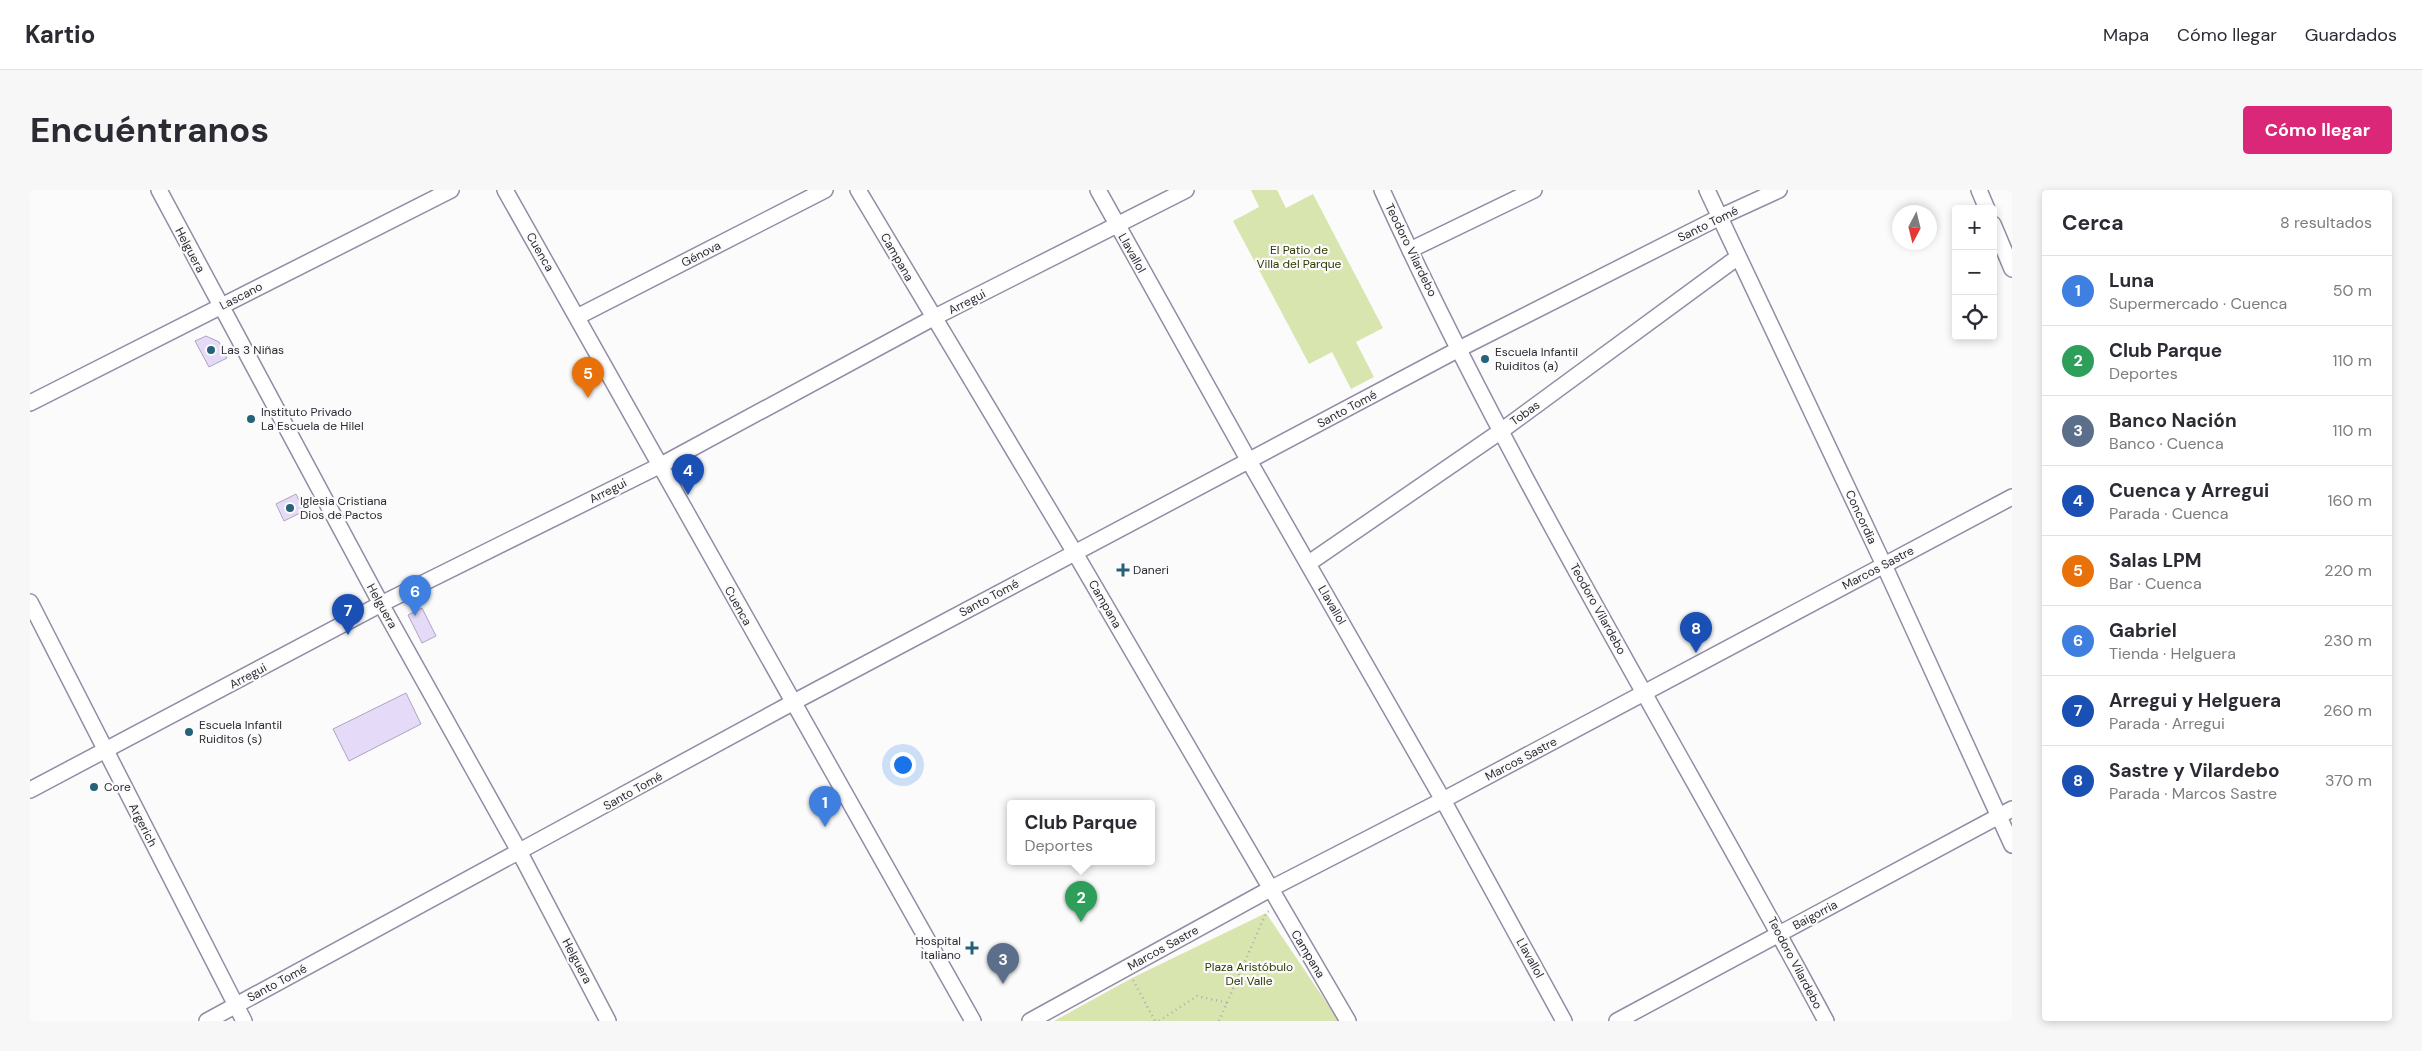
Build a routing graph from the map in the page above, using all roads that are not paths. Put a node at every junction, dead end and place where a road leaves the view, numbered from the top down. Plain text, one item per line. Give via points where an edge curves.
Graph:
1 (158, 190) edge
2 (451, 190) edge
3 (505, 190) edge
4 (825, 190) edge
5 (858, 190) edge
6 (1098, 190) edge
7 (1186, 190) edge
8 (1382, 190) edge
9 (1534, 190) edge
10 (1707, 190) edge
11 (1779, 190) edge
12 (1979, 190) edge
13 (1985, 205) edge
14 (1720, 218) junction
15 (1117, 226) junction
16 (1997, 233) edge
17 (1410, 250) junction
18 (1738, 257) junction
19 (2012, 269) edge
20 (220, 307) junction
21 (577, 317) junction
22 (933, 318) junction
23 (1459, 349) junction
24 (30, 403) edge
25 (1501, 431) junction
26 (1249, 461) junction
27 (661, 465) junction
28 (2012, 498) edge
29 (1075, 553) junction
30 (1309, 563) junction
31 (1884, 565) junction
32 (30, 602) edge
33 (381, 604) junction
34 (1644, 692) junction
35 (792, 703) junction
36 (105, 752) junction
37 (30, 790) edge
38 (1443, 800) junction
39 (2006, 812) edge
40 (2012, 845) edge
41 (520, 853) junction
42 (1270, 889) junction
43 (1779, 934) junction
44 (236, 1005) junction
45 (207, 1021) edge
46 (244, 1021) edge
47 (608, 1021) edge
48 (973, 1021) edge
49 (1030, 1021) edge
50 (1348, 1021) edge
51 (1564, 1021) edge
52 (1617, 1021) edge
53 (1826, 1021) edge

1 - 20 street, Helguera
2 - 20 street, Lascano
3 - 21 street, Cuenca
4 - 21 street, Génova
5 - 22 street, Campana
6 - 15 street, Llavallol
7 - 15 street, Arregui
8 - 17 street, Teodoro Vilardebo
9 - 17 street
10 - 14 street, Concordia
11 - 14 street, Santo Tomé
12 - 13 street
14 - 18 street, Concordia
14 - 23 street, Santo Tomé
15 - 22 street, Arregui
15 - 26 street, Llavallol
16 - 19 street
17 - 23 street, Teodoro Vilardebo
18 - 25 street, Tobas
18 - 31 street, Concordia
20 - 24 street, Lascano
20 - 33 street, Helguera
21 - 27 street, Cuenca
22 - 27 street, Arregui
22 - 29 street, Campana
23 - 25 street, Teodoro Vilardebo
23 - 26 street, Santo Tomé
25 - 30 street, Tobas
25 - 34 street, Teodoro Vilardebo
26 - 29 street, Santo Tomé
26 - 30 street, Llavallol
27 - 33 street, Arregui
27 - 35 street, Cuenca
28 - 31 street, Marcos Sastre
29 - 35 street, Santo Tomé
29 - 42 street, Campana
30 - 38 street, Llavallol
31 - 34 street, Marcos Sastre
31 - 39 street, Concordia
32 - 36 street, Argerich
33 - 36 street, Arregui
33 - 41 street, Helguera
34 - 38 street, Marcos Sastre
34 - 43 street, Teodoro Vilardebo
35 - 41 street, Santo Tomé
35 - 48 street, Cuenca
36 - 37 street, Arregui
36 - 44 street, Argerich
38 - 42 street, Marcos Sastre
38 - 51 street, Llavallol
39 - 40 street, Concordia
39 - 43 street, Baigorria
41 - 44 street, Santo Tomé
41 - 47 street, Helguera
42 - 49 street, Marcos Sastre
42 - 50 street, Campana
43 - 52 street, Baigorria
43 - 53 street, Teodoro Vilardebo
44 - 45 street, Santo Tomé
44 - 46 street, Argerich

